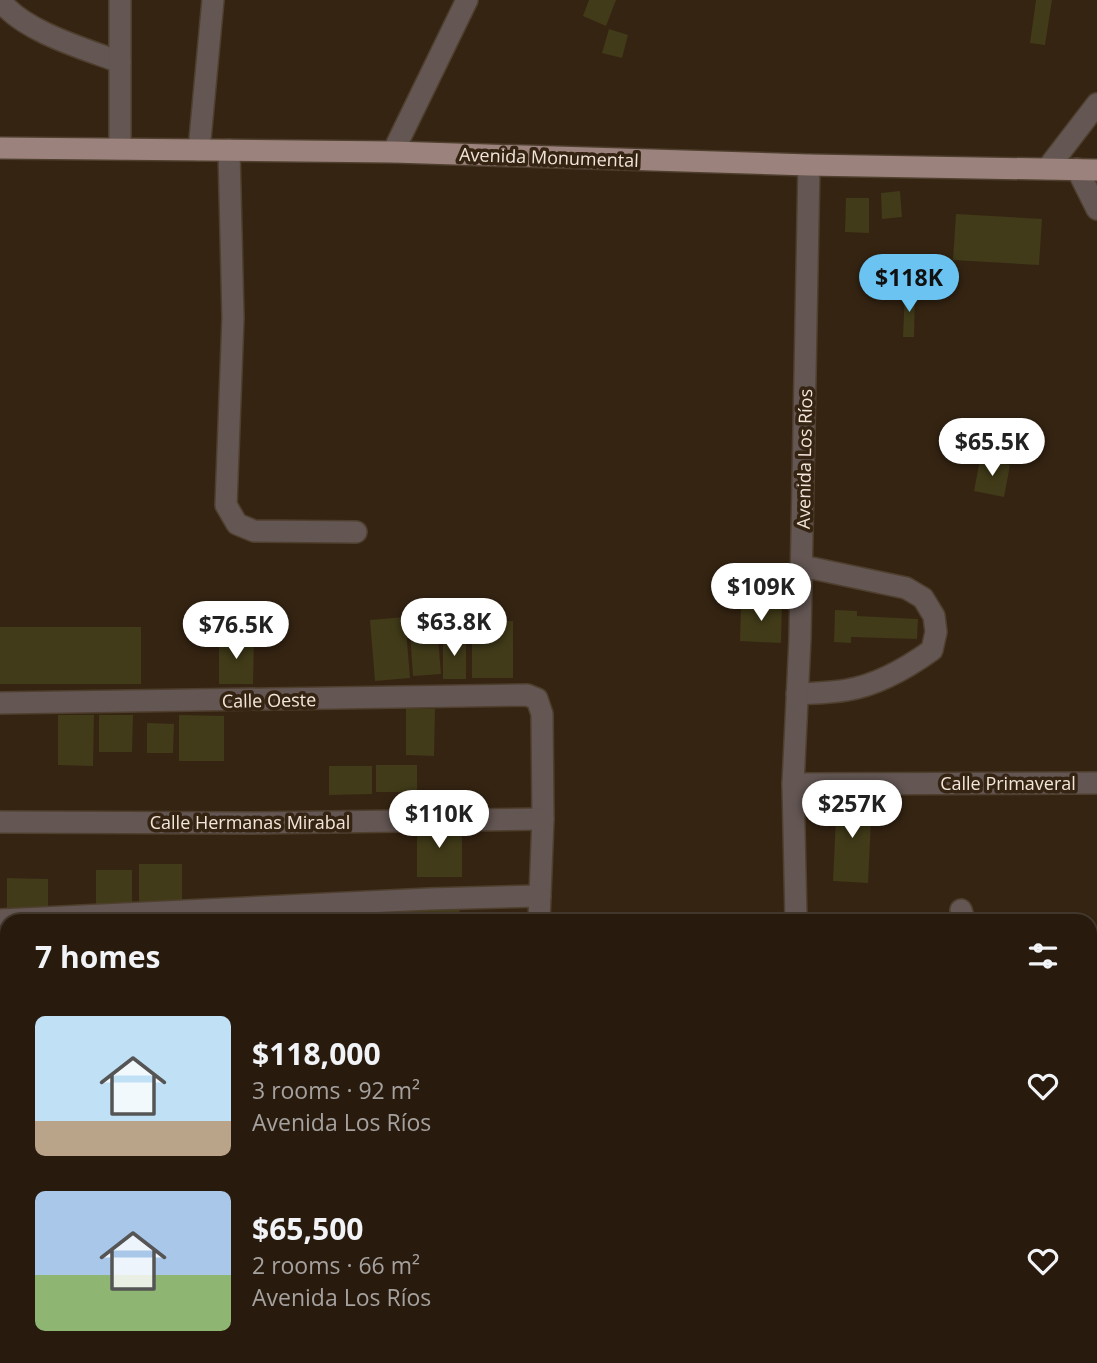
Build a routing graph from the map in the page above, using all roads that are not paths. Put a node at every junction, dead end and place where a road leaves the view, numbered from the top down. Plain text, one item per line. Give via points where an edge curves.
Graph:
1 (0, 0) edge
2 (120, 0) edge
3 (213, 0) edge
4 (467, 0) edge
5 (120, 62) junction
6 (1097, 104) edge
7 (0, 148) edge
8 (120, 149) junction
9 (199, 150) junction
10 (229, 150) junction
11 (393, 152) junction
12 (809, 165) junction
13 (1047, 169) junction
14 (1087, 170) edge
15 (1097, 209) edge
16 (356, 532) dead end
17 (802, 566) junction
18 (797, 694) junction
19 (0, 703) edge
20 (1097, 783) edge
21 (793, 784) junction
22 (543, 819) junction
23 (0, 822) edge
24 (540, 896) junction
25 (117, 914) edge
26 (539, 914) edge
27 (796, 914) edge

1 - 5 street via 7,10 50,36
2 - 5 street
3 - 9 street
4 - 11 street
5 - 8 street
6 - 13 street
7 - 8 main road, Avenida Monumental
8 - 9 main road, Avenida Monumental
9 - 10 main road, Avenida Monumental
10 - 11 main road, Avenida Monumental
10 - 16 street via 233,318 226,505 237,524 254,531
11 - 12 main road, Avenida Monumental
12 - 13 main road, Avenida Monumental
12 - 17 street, Avenida Los Ríos
13 - 14 main road, Avenida Monumental
14 - 15 street
17 - 18 street, Avenida Los Ríos
17 - 18 street via 906,588 923,598 934,616 936,632 932,650 877,682 848,690
18 - 21 street, Avenida Los Ríos
19 - 22 street, Calle Oeste via 527,695 537,699 542,714
20 - 21 street, Calle Primaveral
21 - 27 street, Avenida Los Ríos
22 - 23 street, Calle Hermanas Mirabal
22 - 24 street
24 - 25 street
24 - 26 street

